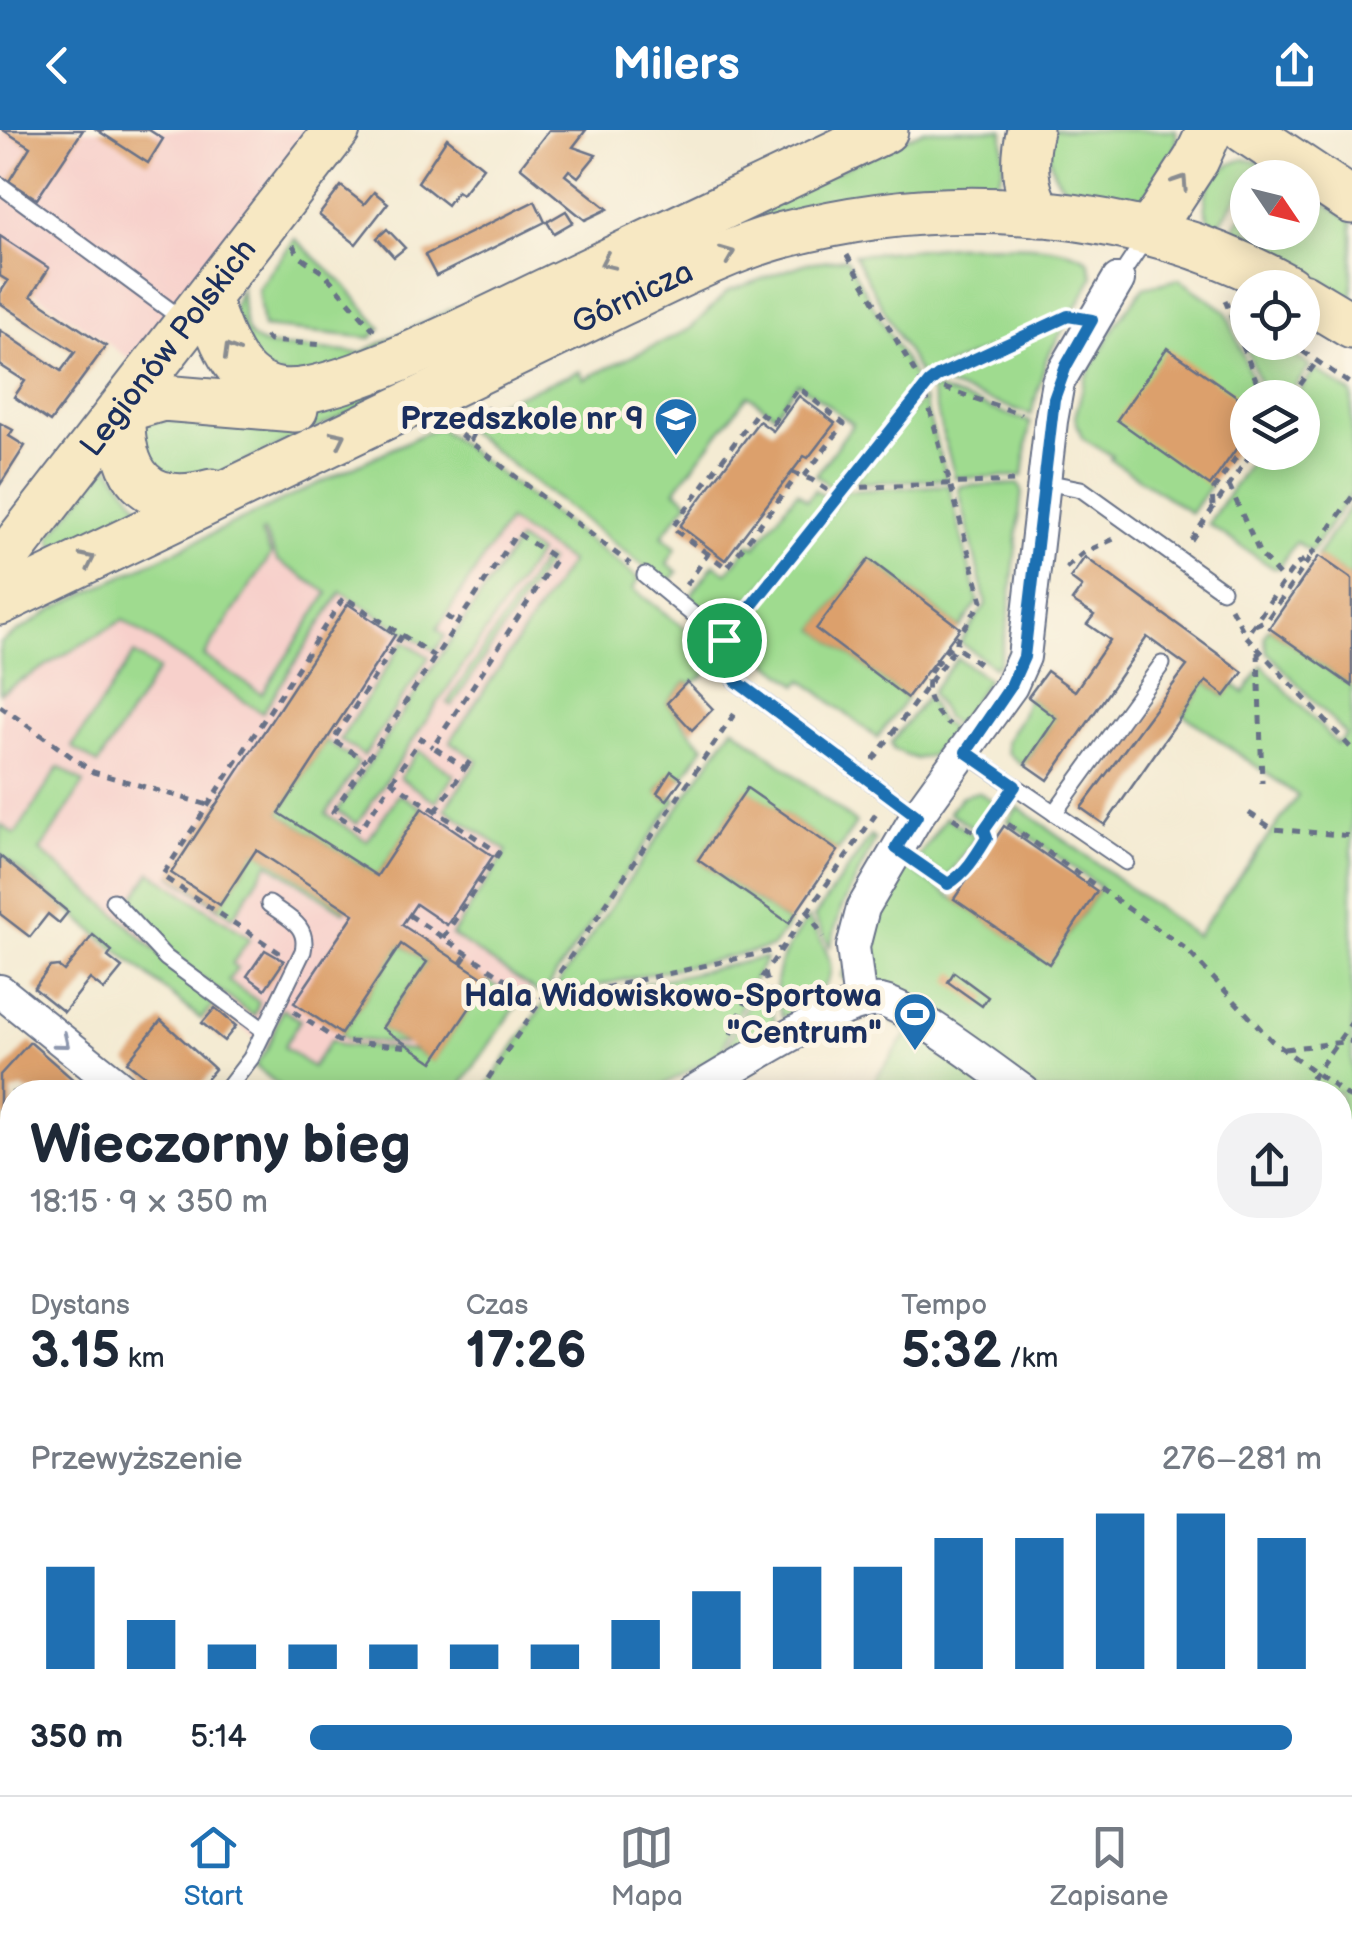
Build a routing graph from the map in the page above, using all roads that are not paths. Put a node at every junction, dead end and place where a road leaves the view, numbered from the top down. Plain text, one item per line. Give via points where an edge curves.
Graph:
1 (337, 130) edge
2 (885, 130) edge
3 (1030, 130) edge
4 (1210, 130) edge
5 (1246, 130) edge
6 (0, 186) edge
7 (1352, 201) edge
8 (1040, 214) junction
9 (1149, 232) junction
10 (1252, 270) edge
11 (1118, 280) joint
12 (1320, 307) edge
13 (198, 311) junction
14 (1352, 326) edge
15 (396, 346) junction
16 (122, 410) junction
17 (252, 481) junction
18 (1045, 482) junction
19 (0, 565) edge
20 (645, 575) road end
21 (1222, 590) road end
22 (0, 602) edge
23 (1162, 664) dead end
24 (966, 752) junction
25 (1054, 813) junction
26 (917, 816) junction
27 (1126, 862) dead end
28 (113, 901) dead end
29 (269, 904) dead end
30 (0, 991) edge
31 (860, 1003) junction
32 (264, 1031) junction
33 (111, 1080) edge
34 (234, 1080) edge
35 (714, 1080) edge
36 (1006, 1080) edge

1 - 13 street, Legionów Polskich
2 -> 15 street, Górnicza
3 - 8 street via 1027,182
9 -> 4 street
5 - 7 street
6 - 13 lane
8 - 9 street, Górnicza
17 -> 8 street, Górnicza via 743,248 882,216
9 - 10 street, Górnicza
9 - 11 lane
11 - 18 street via 1058,382
12 - 14 street
15 -> 13 street, Górnicza via 306,391 281,392 243,372
13 - 16 street, Legionów Polskich
15 - 16 street, Górnicza via 331,399 296,410 163,398
16 - 17 street, Górnicza via 124,452 149,488 181,499
16 - 19 street, Legionów Polskich
22 -> 17 street, Górnicza
18 - 21 lane via 1081,488
18 - 24 street via 1029,636 1018,673
20 - 26 lane via 724,640 736,681
23 - 25 lane
24 - 25 lane
24 - 26 street
25 - 27 lane
26 - 31 street via 855,927
28 - 32 lane via 166,958
29 - 32 lane via 301,926 306,938
30 -> 33 street
31 - 35 street
31 - 36 street via 878,1000 902,1009
32 - 34 lane

